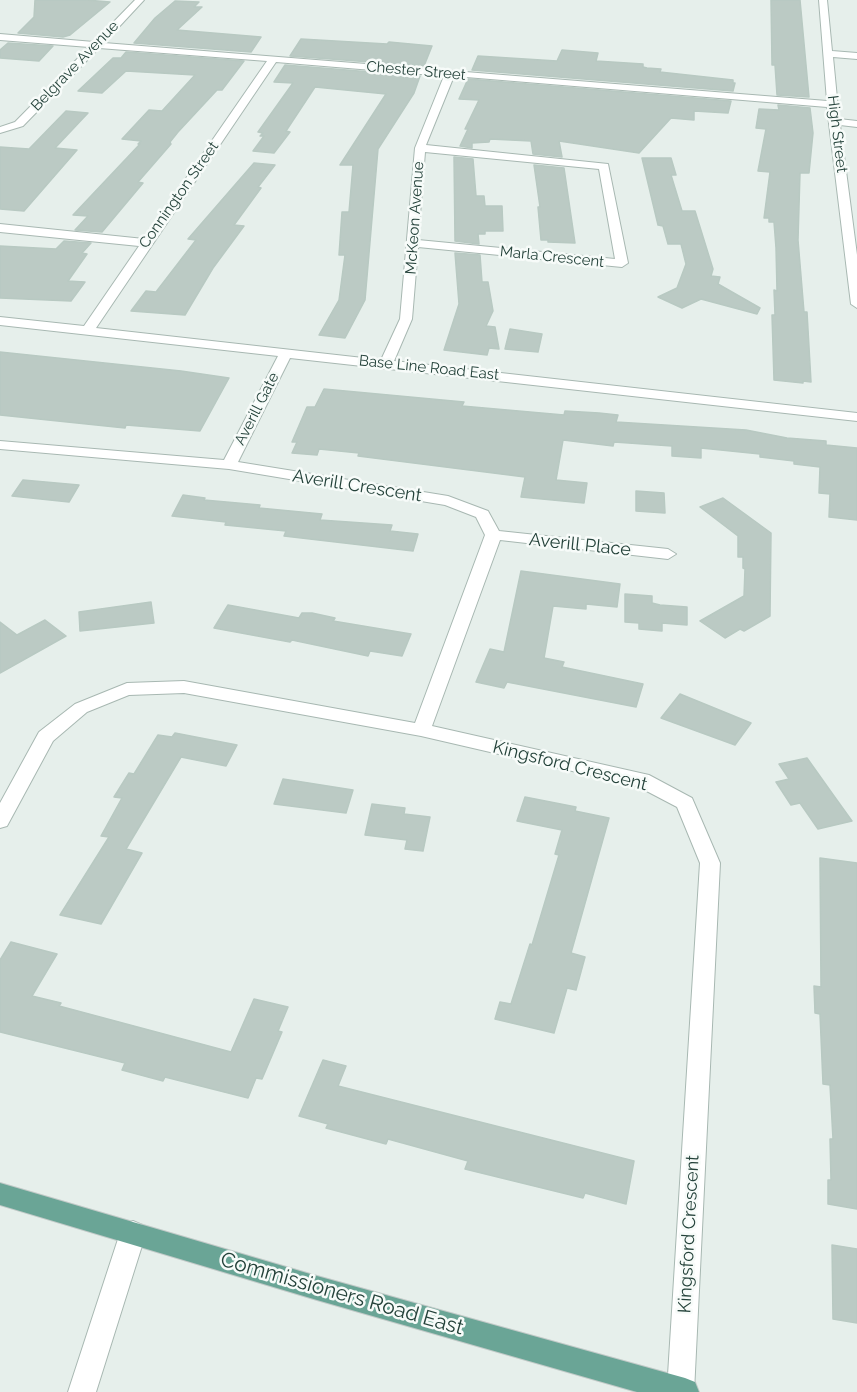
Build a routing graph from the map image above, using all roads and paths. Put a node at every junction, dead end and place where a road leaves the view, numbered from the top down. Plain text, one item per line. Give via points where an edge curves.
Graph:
1 (140, 0) edge
2 (823, 0) edge
3 (0, 37) edge
4 (97, 45) junction
5 (828, 54) junction
6 (857, 56) edge
7 (273, 59) junction
8 (450, 74) junction
9 (832, 104) junction
10 (836, 122) junction
11 (857, 124) edge
12 (4, 130) edge
13 (420, 148) junction
14 (0, 228) edge
15 (146, 243) junction
16 (413, 243) junction
17 (857, 304) edge
18 (0, 321) edge
19 (87, 331) junction
20 (286, 353) junction
21 (386, 363) junction
22 (857, 417) edge
23 (0, 445) edge
24 (229, 465) junction
25 (493, 535) junction
26 (668, 554) dead end
27 (421, 729) junction
28 (0, 821) edge
29 (0, 1194) edge
30 (133, 1233) junction
31 (683, 1391) edge
32 (82, 1392) edge

1 - 4 street, Belgrave Avenue
2 - 5 street, High Street
3 - 4 street, Chester Street
4 - 7 street, Chester Street
4 - 12 street, Belgrave Avenue via 19,124
5 - 6 street
5 - 9 street, High Street
7 - 8 street, Chester Street
7 - 15 street, Connington Street
8 - 9 street, Chester Street
8 - 13 street, McKeon Avenue
9 - 10 street, High Street
10 - 11 street
10 - 17 street, High Street
13 - 16 street, McKeon Avenue
13 - 16 street, Marla Crescent via 604,166 622,263
14 - 15 street
15 - 19 street, Connington Street
16 - 21 street, McKeon Avenue via 406,319
18 - 19 street, Base Line Road East
19 - 20 street, Base Line Road East
20 - 21 street, Base Line Road East
20 - 24 street, Averill Gate
21 - 22 street, Base Line Road East
23 - 24 street, Averill Crescent
24 - 25 street, Averill Crescent via 448,501 482,514
25 - 26 street, Averill Place
25 - 27 street
27 - 28 street, Kingsford Crescent via 184,687 127,689 81,708 46,737
27 - 31 street, Kingsford Crescent via 642,780 685,803 710,863
29 - 30 main road, Commissioners Road East
30 - 31 main road, Commissioners Road East
30 - 32 street

